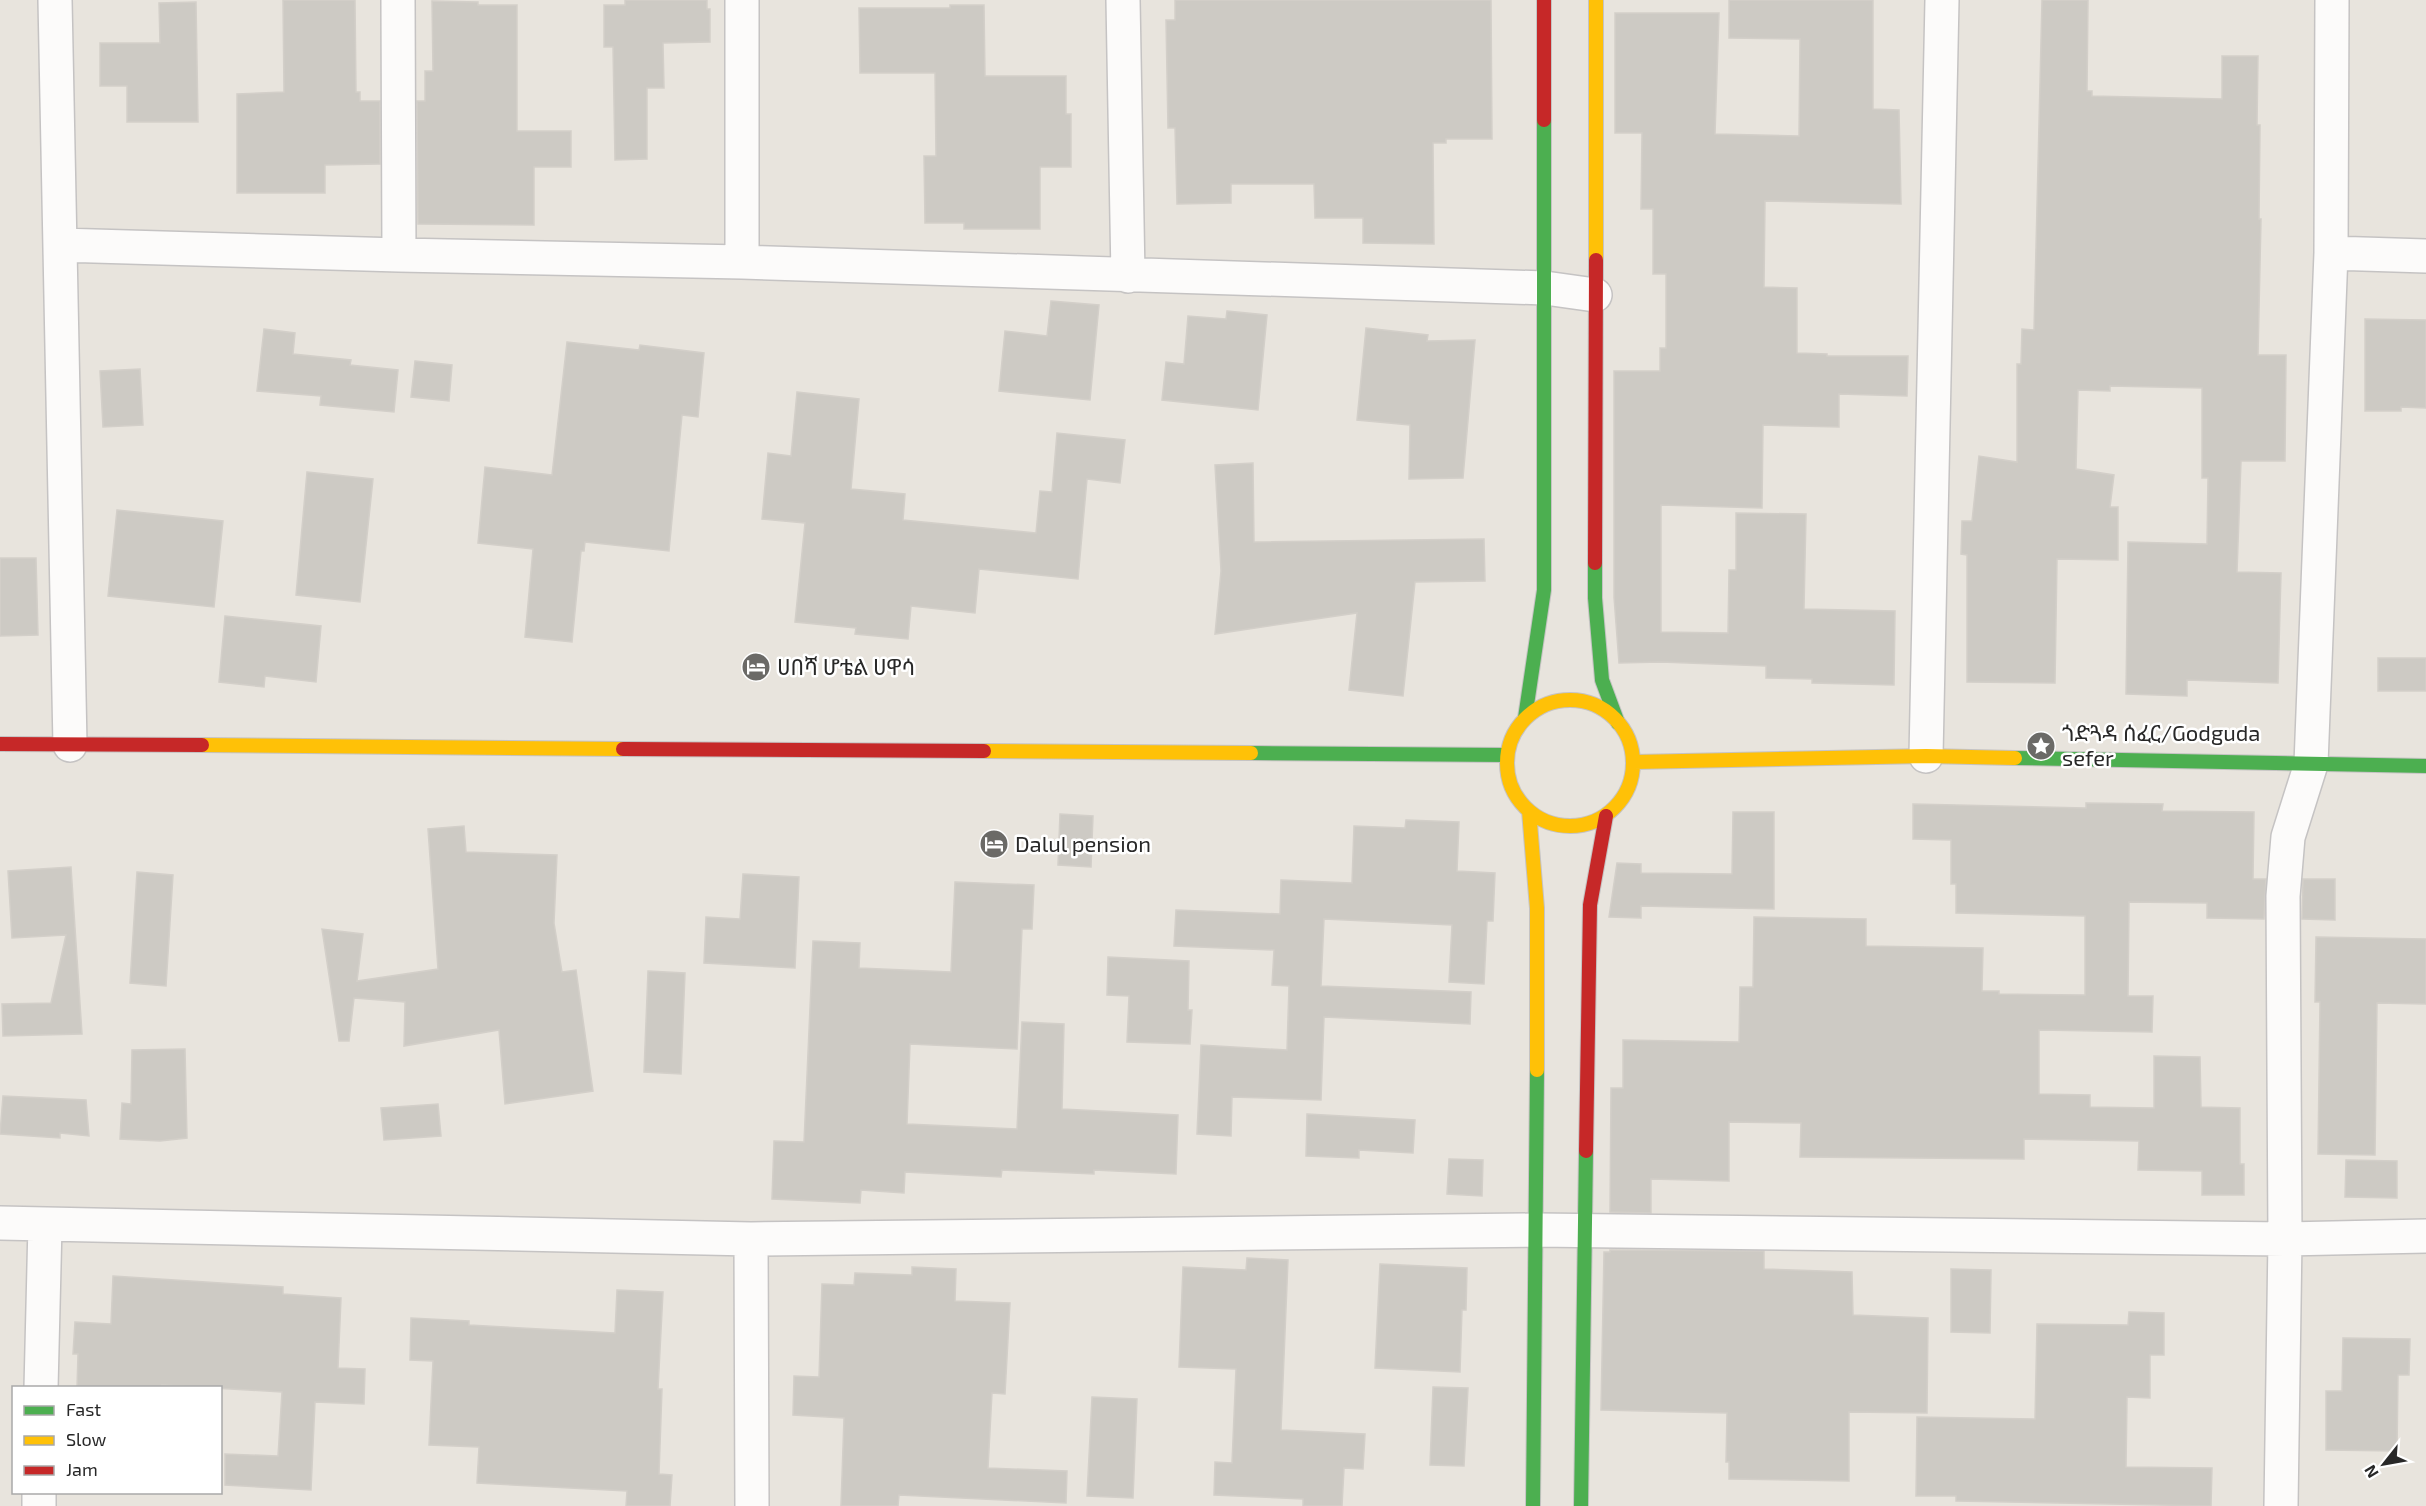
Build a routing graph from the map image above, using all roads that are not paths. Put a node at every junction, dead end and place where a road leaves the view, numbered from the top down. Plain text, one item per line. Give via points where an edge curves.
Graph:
1 (55, 0) edge
2 (398, 0) edge
3 (742, 0) edge
4 (1123, 0) edge
5 (1544, 0) edge
6 (1596, 0) edge
7 (1942, 0) edge
8 (2332, 0) edge
9 (60, 245) junction
10 (2331, 253) junction
11 (399, 255) junction
12 (2426, 256) edge
13 (742, 262) junction
14 (1128, 276) junction
15 (1545, 288) junction
16 (1595, 295) junction
17 (1525, 718) junction
18 (1618, 723) junction
19 (0, 744) edge
20 (70, 745) junction
21 (1507, 755) junction
22 (1926, 756) junction
23 (1634, 762) junction
24 (2311, 764) junction
25 (2426, 766) edge
26 (1529, 811) junction
27 (1606, 816) junction
28 (0, 1223) edge
29 (45, 1225) junction
30 (1538, 1230) junction
31 (1586, 1231) junction
32 (2426, 1236) edge
33 (751, 1239) junction
34 (2284, 1239) junction
35 (41, 1386) edge
36 (752, 1506) edge
37 (1533, 1506) edge
38 (1581, 1506) edge
39 (2281, 1506) edge

1 - 9 street
2 - 11 street
3 - 13 street
4 - 14 street
5 - 15 street
6 - 16 street
7 - 22 street
8 - 10 street
9 - 11 street
9 - 20 street
10 - 12 street
10 - 24 street
11 - 13 street
13 - 14 street
14 - 15 street
15 - 16 street
15 - 17 street via 1544,590
16 - 18 street via 1595,598 1602,680
17 - 18 street via 1542,706 1562,700 1583,701 1603,709
17 - 21 street via 1513,735
18 - 23 street via 1629,741
19 - 20 street
20 - 21 street
21 - 26 street via 1508,776 1515,795
22 - 23 street
22 - 24 street
23 - 27 street via 1621,801
24 - 25 street
24 - 34 street via 2288,837 2283,896
26 - 27 street via 1546,822 1567,827 1587,825
26 - 30 street via 1538,908
27 - 31 street via 1590,905
28 - 29 street
29 - 33 street
29 - 35 street
30 - 31 street
30 - 33 street
30 - 37 street
31 - 34 street
31 - 38 street
32 - 34 street
33 - 36 street
34 - 39 street

